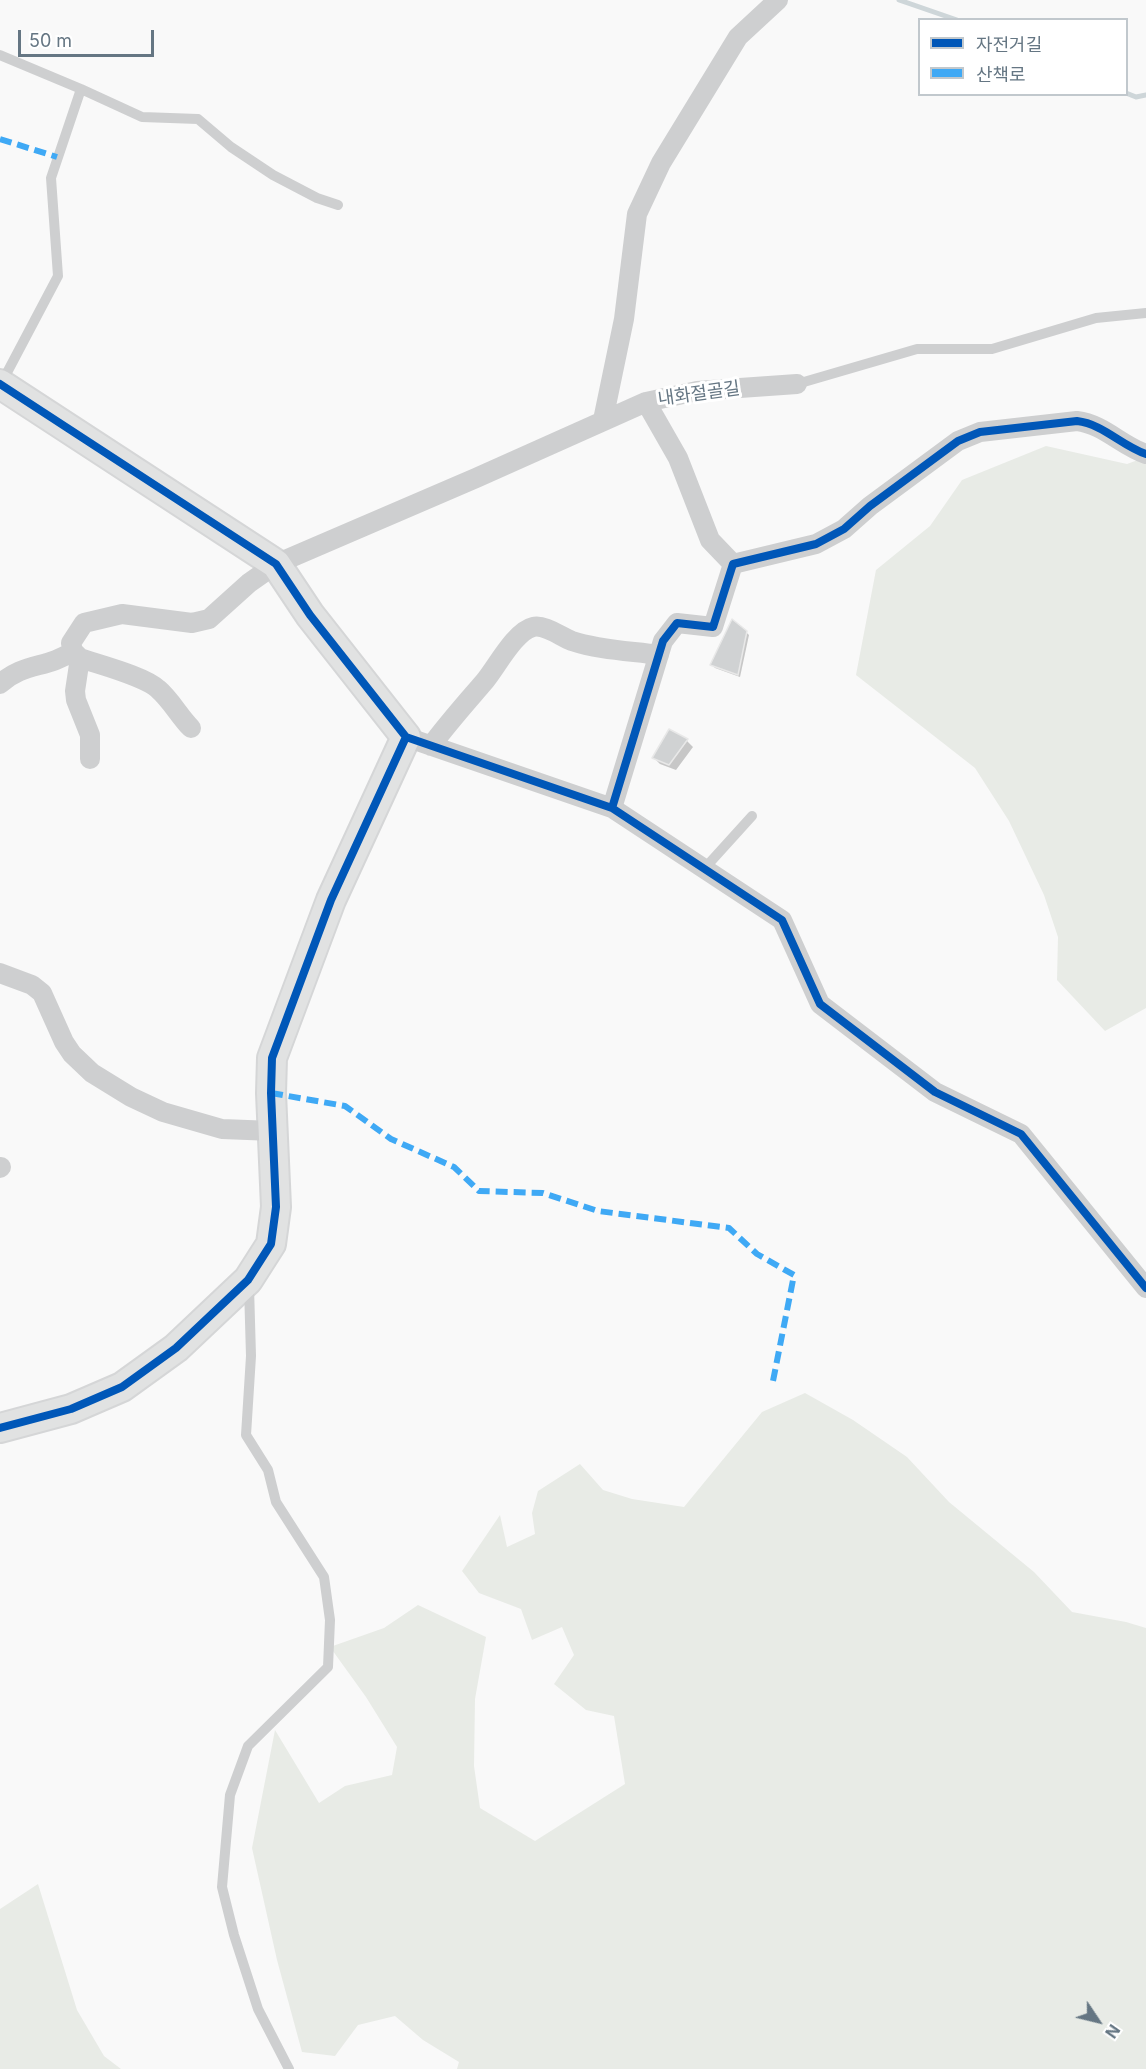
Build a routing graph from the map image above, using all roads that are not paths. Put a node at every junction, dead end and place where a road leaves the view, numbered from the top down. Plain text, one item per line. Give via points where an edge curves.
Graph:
1 (775, 3) edge
2 (0, 55) edge
3 (81, 89) junction
4 (338, 205) dead end
5 (1146, 313) edge
6 (1, 384) edge
7 (797, 384) joint
8 (646, 402) junction
9 (603, 420) junction
10 (1146, 454) edge
11 (276, 564) junction
12 (734, 564) junction
13 (76, 655) junction
14 (659, 655) junction
15 (0, 684) edge
16 (191, 728) dead end
17 (418, 742) junction
18 (90, 759) dead end
19 (612, 808) junction
20 (752, 816) dead end
21 (704, 869) junction
22 (0, 973) edge
23 (273, 1131) junction
24 (248, 1280) junction
25 (1146, 1288) edge
26 (0, 1428) edge
27 (290, 2069) edge

1 - 9 street via 738,37 661,163 637,214 624,319
2 - 3 lane
3 - 4 lane via 142,117 198,119 273,175
3 - 6 lane via 51,178 58,276
5 - 7 lane, 내화절골길 via 1096,318 992,349 917,349
6 - 11 street
7 - 8 street, 내화절골길 via 697,391
8 - 9 street, 내화절골길
8 - 12 street via 678,458 710,540
9 - 11 street, 내화절골길
10 - 12 street via 1089,422 980,432 958,441 844,528 816,544
11 - 13 street, 내화절골길 via 209,619 192,623 122,614 84,623 70,643
11 - 17 street via 310,615
12 - 14 street via 713,627 677,623 663,641
13 - 15 street via 12,674
13 - 16 street via 158,688
13 - 18 street via 75,691 90,735
14 - 17 street via 587,645 532,627 508,648 451,719
14 - 19 street
17 - 19 street
17 - 23 street via 331,900 272,1058
19 - 21 street
20 - 21 lane
21 - 25 street via 782,920 820,1004 935,1092 1021,1134
22 - 23 street via 42,993 72,1054 92,1073 131,1097 163,1112 222,1129
23 - 24 street via 276,1207 271,1244
24 - 26 street via 176,1348 123,1387 71,1409
24 - 27 lane via 251,1356 246,1435 268,1470 276,1502 324,1577 330,1620 328,1667 248,1746 229,1806 222,1887 258,2008

